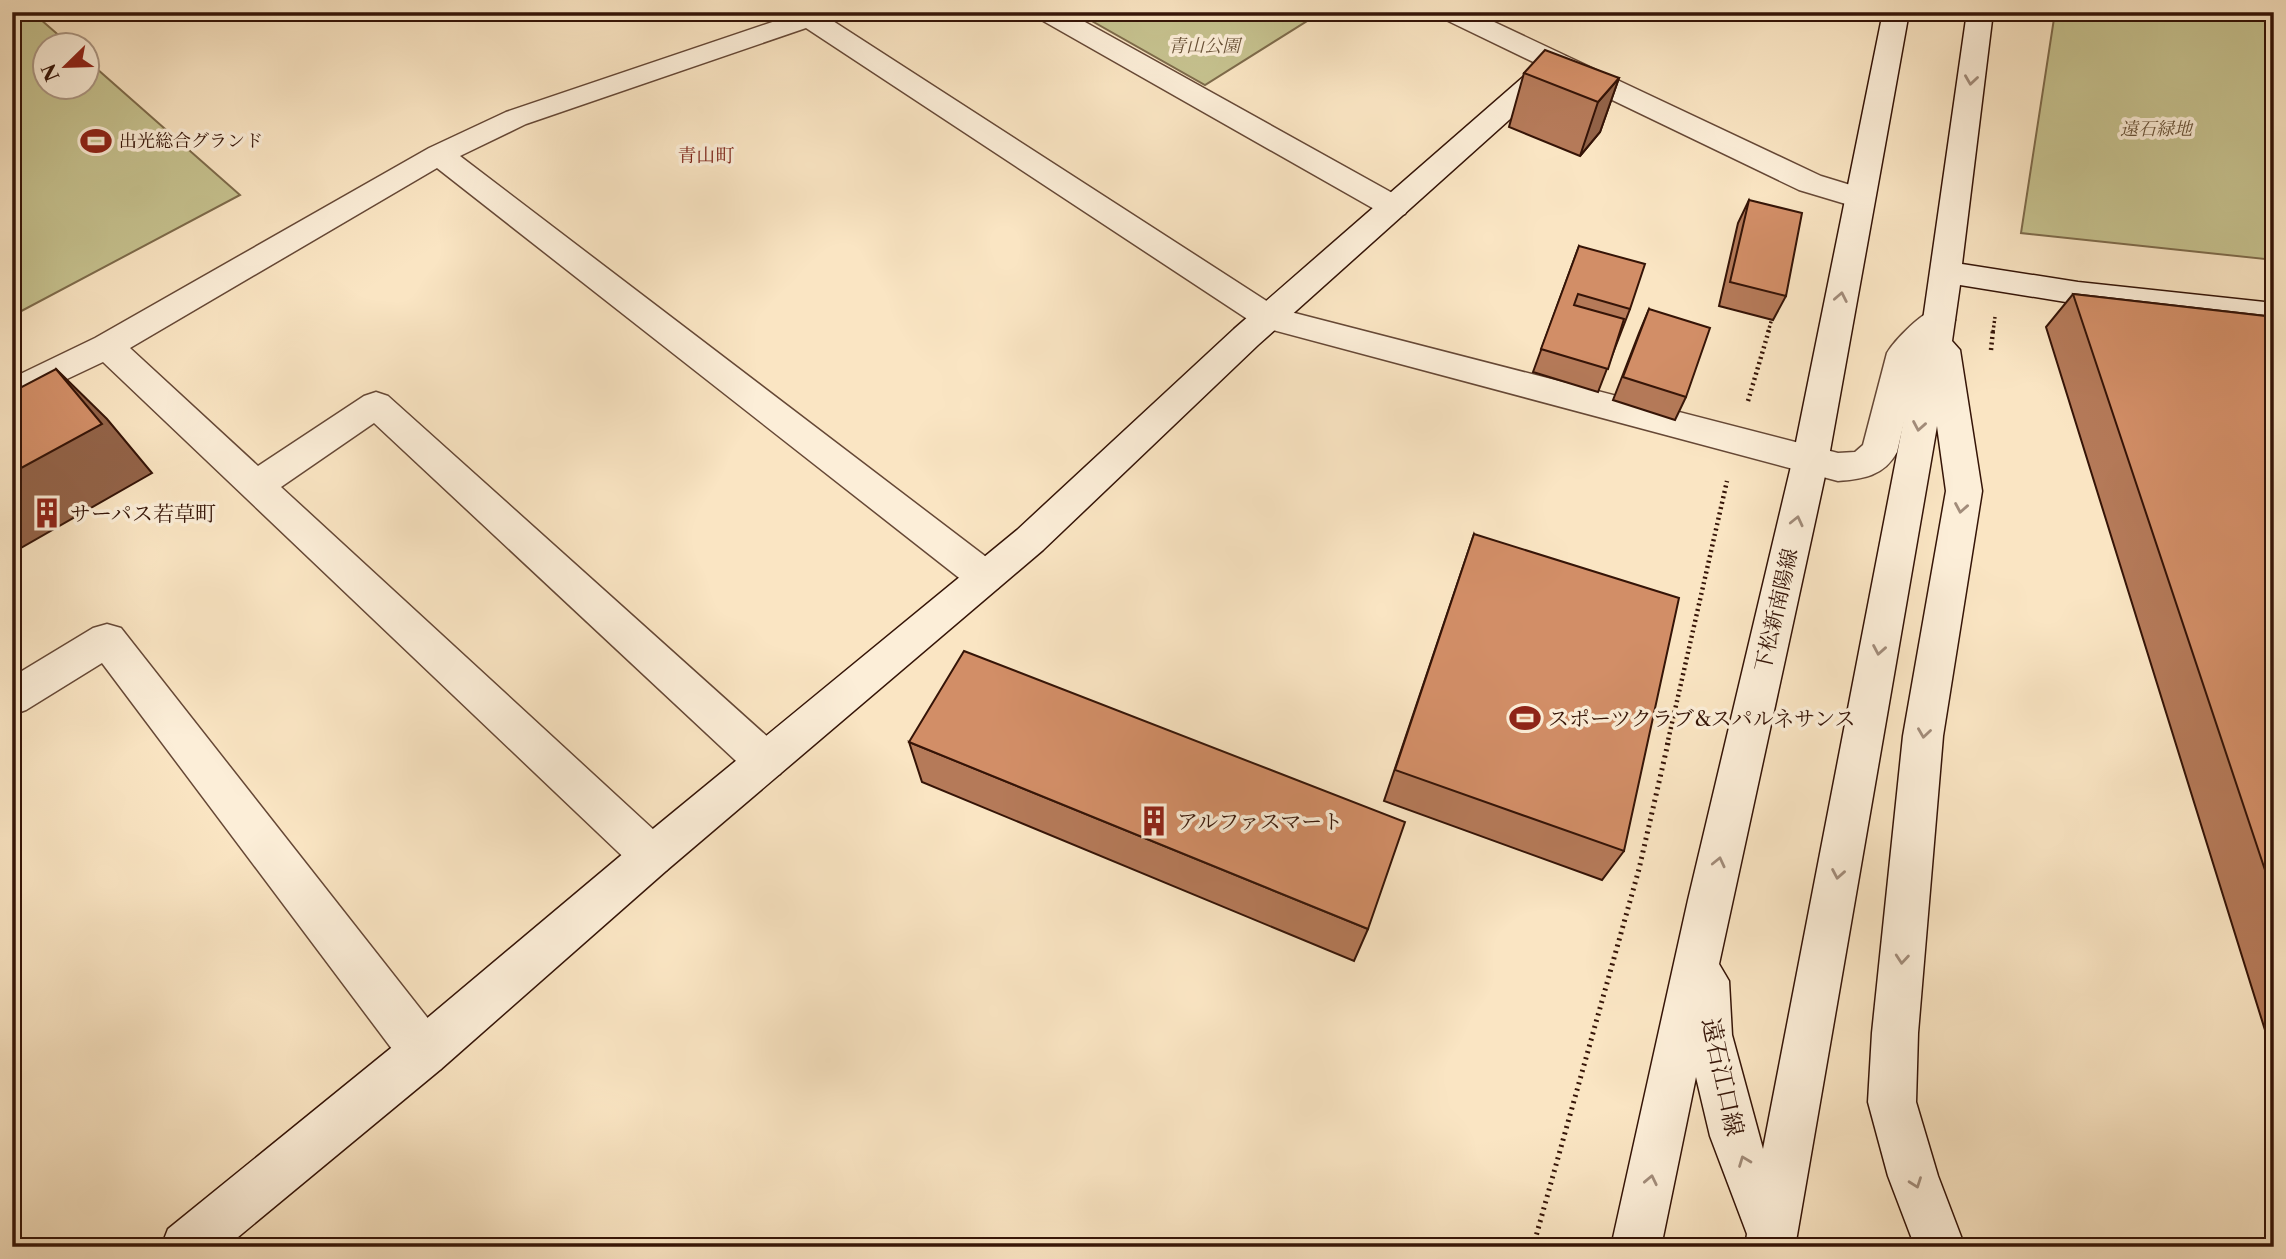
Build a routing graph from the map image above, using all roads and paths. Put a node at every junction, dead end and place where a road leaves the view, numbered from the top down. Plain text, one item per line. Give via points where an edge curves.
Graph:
1 (1047, 12) edge
2 (1451, 12) edge
3 (1896, 12) edge
4 (1980, 12) edge
5 (807, 14) edge
6 (1558, 62) junction
7 (439, 155) junction
8 (1859, 198) junction
9 (1394, 207) junction
10 (1945, 272) junction
11 (1996, 310) dead end
12 (1774, 311) edge
13 (2274, 314) edge
14 (1269, 318) junction
15 (1938, 320) junction
16 (107, 346) junction
17 (1990, 357) dead end
18 (12, 393) edge
19 (1747, 405) dead end
20 (1810, 462) junction
21 (1728, 477) dead end
22 (255, 485) junction
23 (985, 577) junction
24 (12, 698) edge
25 (765, 761) junction
26 (652, 856) junction
27 (1710, 900) junction
28 (424, 1052) junction
29 (1774, 1243) edge
30 (186, 1247) edge
31 (1533, 1247) edge
32 (1636, 1247) edge
33 (1940, 1247) edge

1 - 9 street
2 - 6 street
3 - 8 street, 下松新南陽線
4 -> 10 street
5 - 7 street via 516,118
5 - 14 street
6 - 8 street via 1810,183
6 - 9 street
7 - 16 street
7 - 23 street
20 -> 8 street, 下松新南陽線
9 - 14 street
10 - 13 street via 2078,293
10 - 15 street
11 - 17 path
12 - 19 path
14 - 20 street
14 - 23 street
15 - 20 street via 1904,353 1879,452 1863,465
15 -> 29 street
15 -> 33 street via 1964,491 1923,736 1892,1102
16 - 18 street
16 - 22 street
27 -> 20 street, 下松新南陽線
21 - 31 path via 1639,869
22 - 25 street via 376,405
22 - 26 street
23 - 25 street
24 - 28 street via 107,640
25 - 26 street
26 - 28 street
29 -> 27 street, 遠石江口線 via 1734,1136 1709,1035
32 -> 27 street, 下松新南陽線
28 - 30 street

